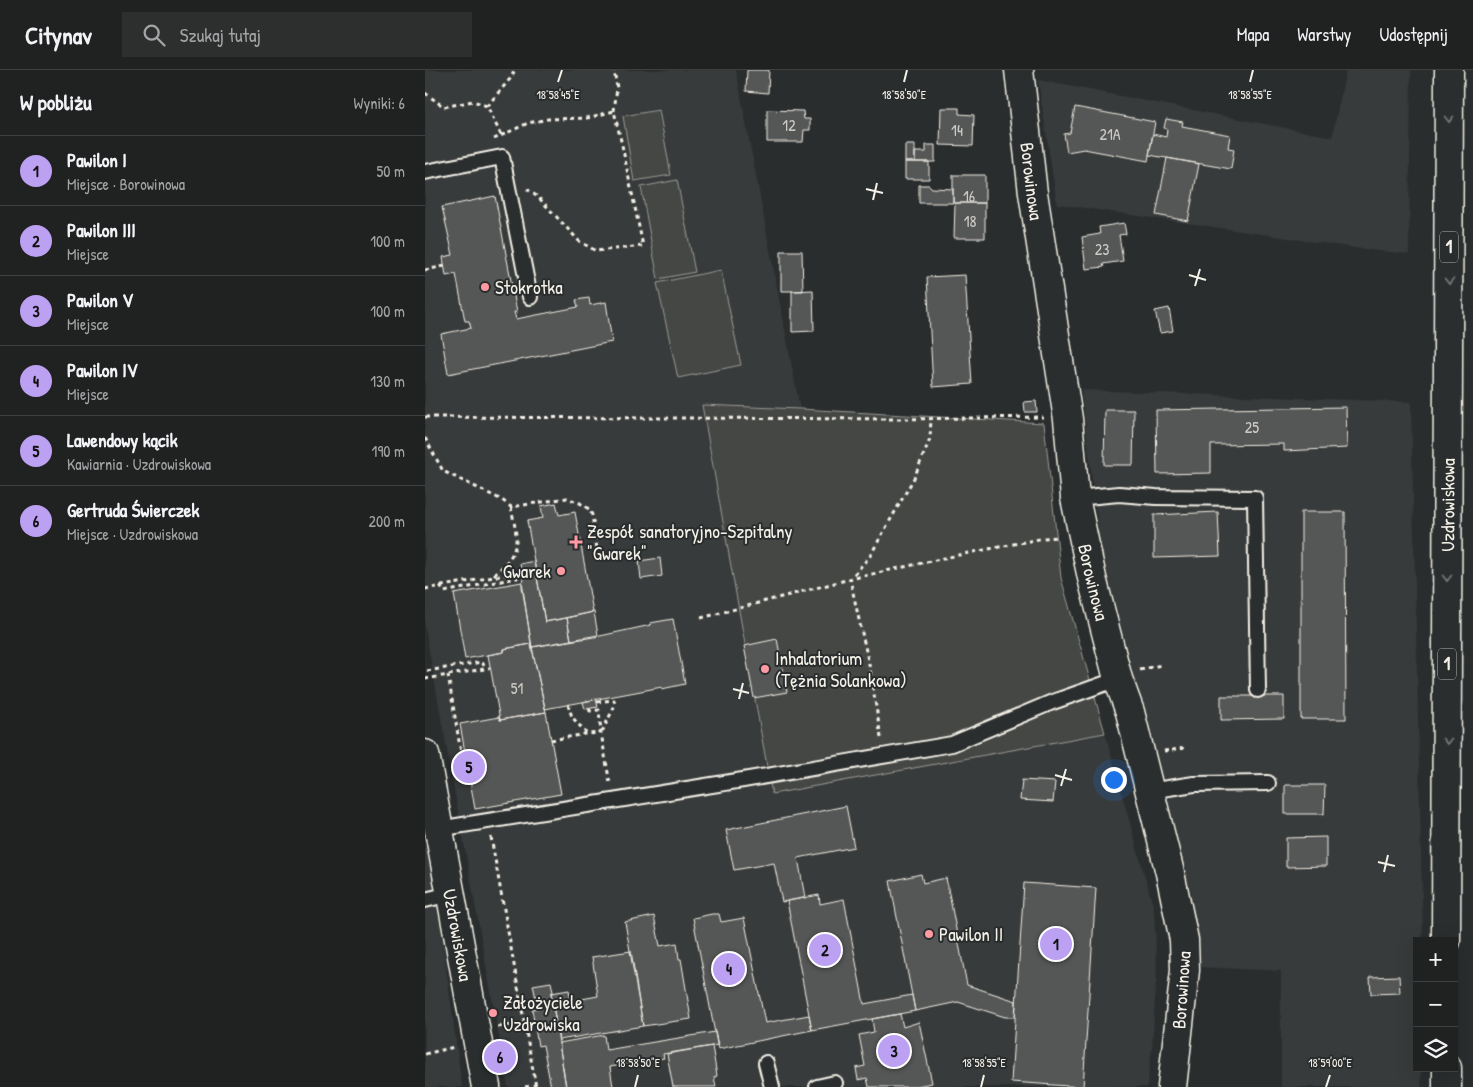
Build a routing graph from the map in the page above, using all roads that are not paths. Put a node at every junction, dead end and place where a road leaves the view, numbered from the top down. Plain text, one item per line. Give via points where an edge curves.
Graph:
1 (1019, 70) edge
2 (1449, 70) edge
3 (425, 172) edge
4 (530, 296) dead end
5 (1075, 498) junction
6 (1129, 674) junction
7 (1259, 690) dead end
8 (425, 754) edge
9 (1267, 783) dead end
10 (1149, 791) junction
11 (439, 829) junction
12 (438, 897) edge
13 (1446, 937) edge
14 (766, 1063) dead end
15 (1447, 1072) edge
16 (835, 1083) dead end
17 (486, 1087) edge
18 (772, 1087) edge
19 (817, 1087) edge
20 (1172, 1087) edge
21 (1447, 1087) edge

1 - 5 street, Borowinowa
2 -> 13 street, Uzdrowiskowa / 1
3 - 4 lane via 502,157
5 - 6 street, Borowinowa via 1092,578
5 - 7 lane via 1119,494 1255,498
6 - 10 street, Borowinowa via 1130,712
6 - 11 lane via 952,744
8 - 11 street, Uzdrowiskowa
9 - 10 lane via 1194,784
10 - 20 street, Borowinowa via 1184,940 1185,970
11 - 12 street, Uzdrowiskowa
12 - 17 street, Uzdrowiskowa
14 - 18 lane
15 - 21 street
16 - 19 lane

